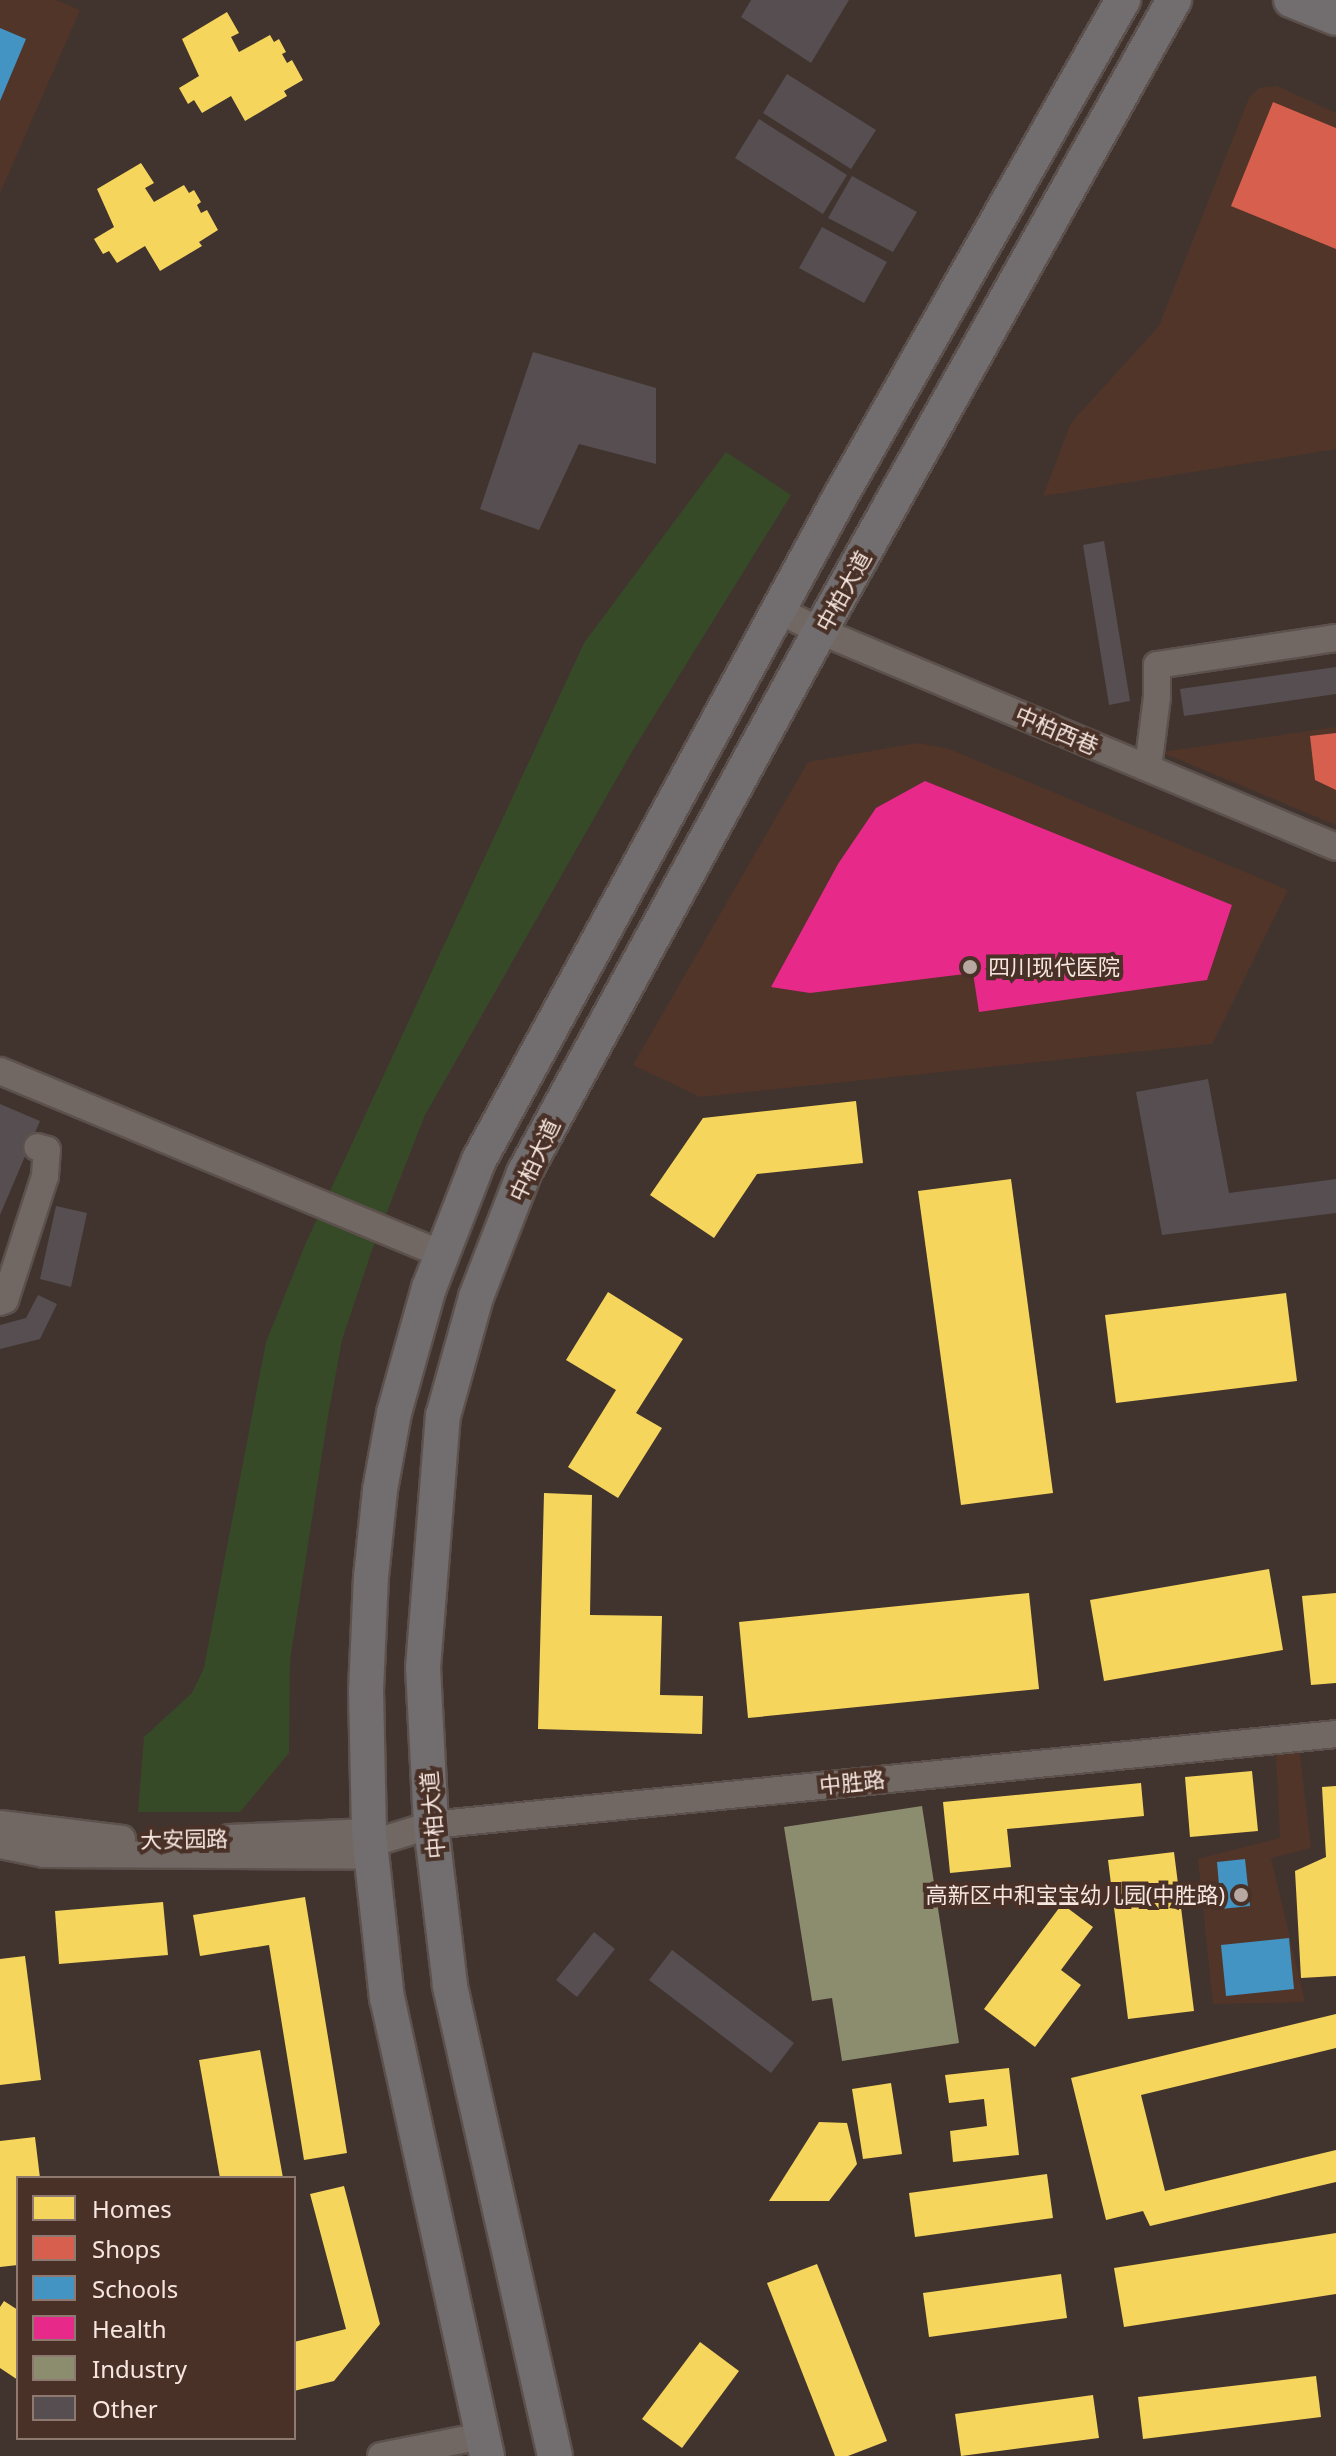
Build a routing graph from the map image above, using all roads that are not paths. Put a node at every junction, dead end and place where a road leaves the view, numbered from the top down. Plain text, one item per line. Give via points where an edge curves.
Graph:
1 (1123, 0) edge
2 (1174, 0) edge
3 (1291, 0) edge
4 (1336, 18) edge
5 (778, 610) junction
6 (820, 631) junction
7 (1336, 638) edge
8 (1148, 768) junction
9 (1336, 847) edge
10 (0, 1071) edge
11 (37, 1147) dead end
12 (442, 1254) junction
13 (0, 1302) edge
14 (1336, 1734) edge
15 (0, 1824) edge
16 (431, 1825) junction
17 (371, 1844) junction
18 (0, 1845) edge
19 (484, 2446) edge
20 (381, 2456) edge
21 (555, 2456) edge

1 - 5 main road
2 - 6 main road, 中柏大道
3 - 4 main road
5 - 6 street, 中柏西巷
5 - 12 main road via 486,1147
6 - 8 street, 中柏西巷
6 - 16 main road, 中柏大道 via 524,1173 476,1297 443,1416 436,1485 423,1668
7 - 8 street via 1157,665
8 - 9 street, 中柏西巷
10 - 12 street
11 - 13 street via 47,1150 45,1176 5,1300
12 - 17 main road via 394,1413 380,1490 366,1691
14 - 16 street, 中胜路
15 - 17 street, 大安园路 via 147,1840
16 - 17 street, 中胜路
16 - 21 main road, 中柏大道 via 450,1985
17 - 18 street via 44,1854
17 - 19 main road via 387,1999
19 - 20 street

